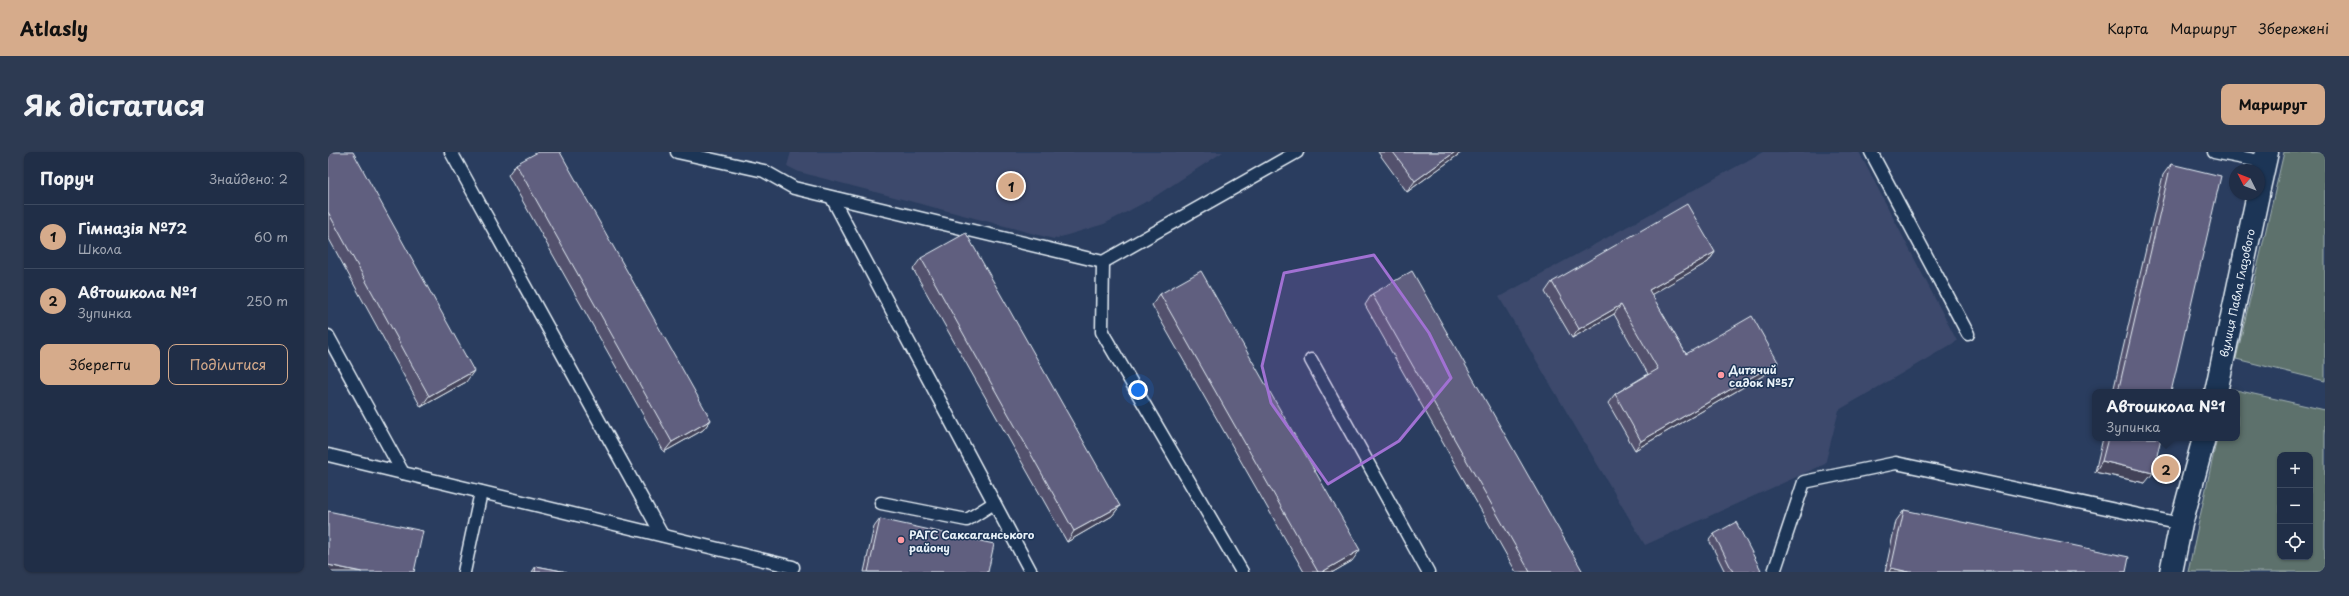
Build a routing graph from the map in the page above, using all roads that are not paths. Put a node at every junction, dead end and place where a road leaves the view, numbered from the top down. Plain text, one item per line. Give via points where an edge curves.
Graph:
1 (450, 152) edge
2 (678, 152) edge
3 (1296, 152) edge
4 (1871, 152) edge
5 (2214, 152) edge
6 (2265, 157) edge
7 (832, 198) junction
8 (2257, 200) edge
9 (1104, 262) junction
10 (1968, 334) dead end
11 (328, 336) edge
12 (1311, 360) dead end
13 (2217, 389) edge
14 (2203, 441) edge
15 (328, 455) edge
16 (403, 473) junction
17 (481, 492) junction
18 (881, 503) dead end
19 (994, 504) junction
20 (2181, 524) junction
21 (662, 535) junction
22 (793, 567) dead end
23 (464, 572) edge
24 (1031, 572) edge
25 (1242, 572) edge
26 (1428, 572) edge
27 (1774, 572) edge
28 (2171, 572) edge

1 - 21 lane
2 - 7 lane via 764,171 794,188
3 - 9 lane
4 - 10 lane
5 - 6 lane
7 - 9 lane
7 - 19 lane
8 - 13 street, вулиця Павла Глазового
9 - 25 lane via 1102,332
11 - 16 lane
12 - 26 lane
14 - 20 street
15 - 16 lane
16 - 17 lane
17 - 21 lane
17 - 23 lane
18 - 19 lane via 967,520
19 - 24 lane
20 - 27 lane via 1896,463 1804,482
20 - 28 street
21 - 22 lane

